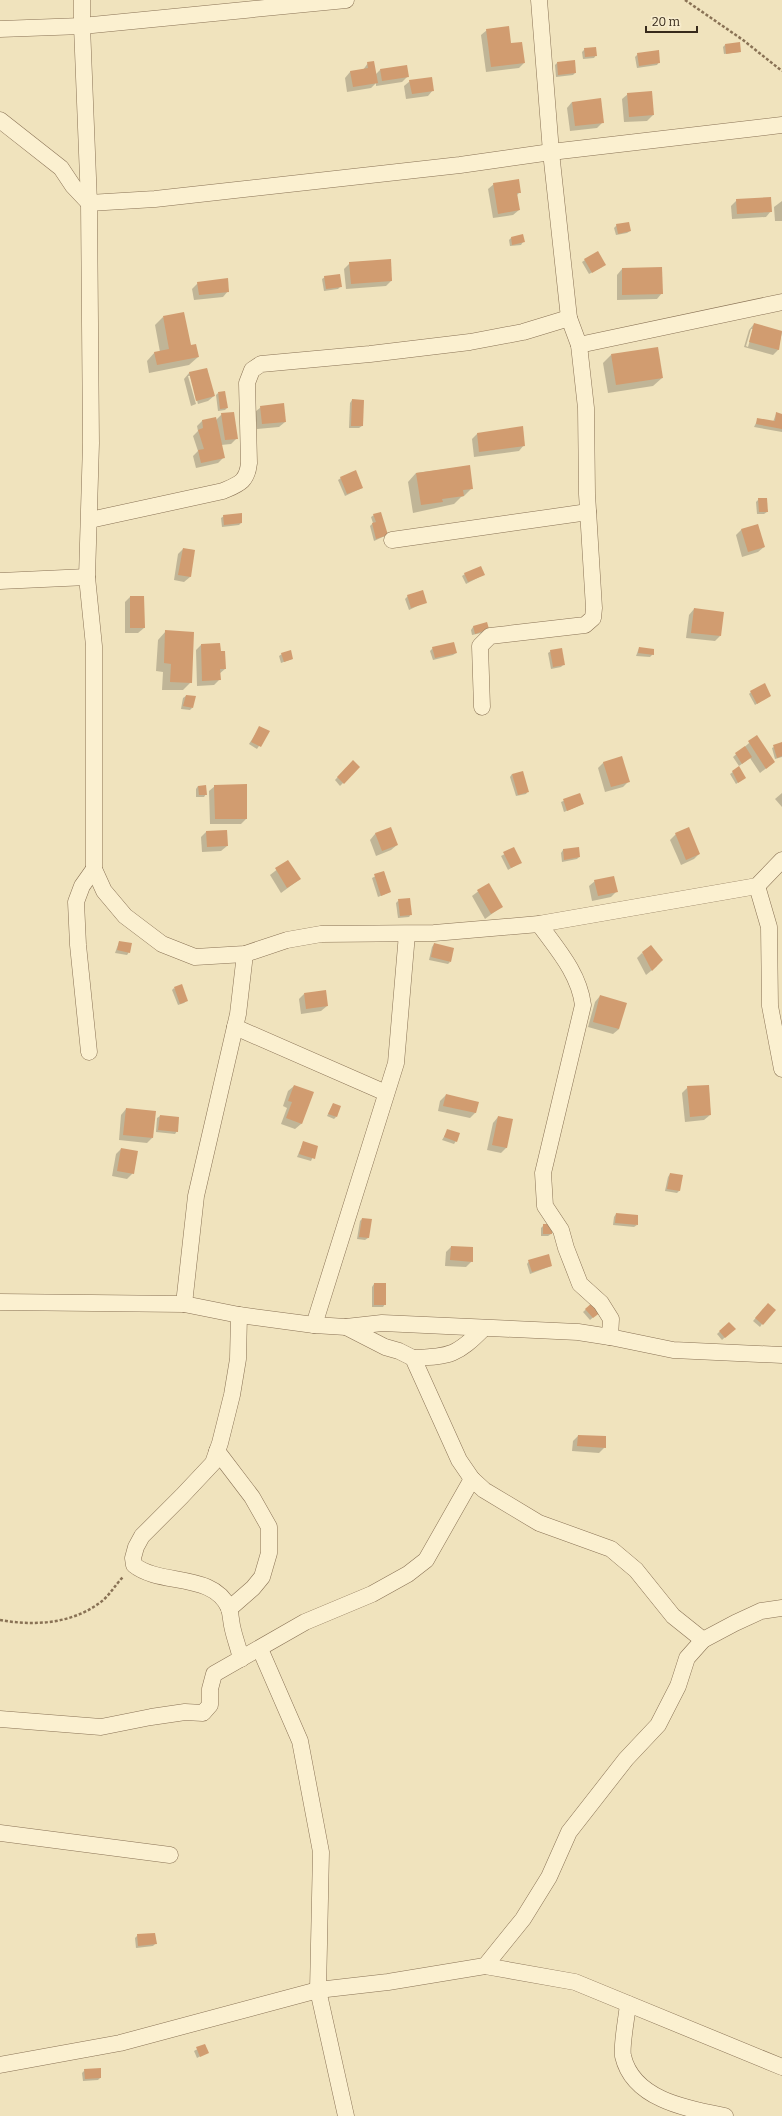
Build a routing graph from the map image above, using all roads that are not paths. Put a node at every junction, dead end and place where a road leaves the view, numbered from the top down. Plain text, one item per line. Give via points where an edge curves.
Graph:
1 (82, 0) edge
2 (346, 0) edge
3 (539, 0) edge
4 (82, 26) junction
5 (0, 29) edge
6 (0, 120) edge
7 (782, 125) edge
8 (551, 152) junction
9 (89, 203) junction
10 (782, 302) edge
11 (569, 318) junction
12 (579, 345) junction
13 (588, 512) junction
14 (90, 520) junction
15 (392, 540) dead end
16 (87, 577) junction
17 (0, 581) edge
18 (482, 707) dead end
19 (782, 860) edge
20 (94, 869) junction
21 (757, 886) junction
22 (539, 924) junction
23 (407, 934) junction
24 (245, 954) junction
25 (235, 1027) junction
26 (89, 1052) dead end
27 (782, 1069) edge
28 (386, 1093) junction
29 (0, 1302) edge
30 (184, 1304) junction
31 (239, 1315) junction
32 (314, 1325) junction
33 (346, 1326) junction
34 (484, 1328) junction
35 (610, 1337) junction
36 (782, 1356) edge
37 (413, 1358) junction
38 (217, 1451) junction
39 (472, 1479) junction
40 (782, 1608) edge
41 (229, 1609) junction
42 (703, 1640) junction
43 (260, 1649) junction
44 (241, 1659) junction
45 (0, 1719) edge
46 (0, 1833) edge
47 (170, 1855) dead end
48 (485, 1966) junction
49 (318, 1990) junction
50 (628, 2004) junction
51 (0, 2065) edge
52 (782, 2067) edge
53 (346, 2116) edge
54 (725, 2116) edge

1 - 4 street
2 - 4 street
3 - 8 street
4 - 5 street
4 - 9 street
6 - 9 street via 61,168
7 - 8 street
8 - 9 street via 460,165 155,199
8 - 11 street
9 - 14 street
10 - 12 street
11 - 12 street
11 - 14 street via 523,332 470,342 261,364 252,370 247,383 250,463 248,475 239,484 223,491
12 - 13 street via 586,408
13 - 15 street
13 - 18 street via 593,618 585,625 490,636 484,640 480,646
14 - 16 street
16 - 17 street
16 - 20 street via 94,646
19 - 21 street
20 - 24 street via 104,891 124,916 162,944 195,957
20 - 26 street via 82,886 76,902
21 - 22 street
21 - 27 street via 769,927 770,1006
22 - 23 street
22 - 35 street via 574,974 581,989 583,1005 543,1173 545,1206 561,1230 580,1284 602,1303 611,1319
23 - 24 street via 321,934 287,940
23 - 28 street via 396,1063
24 - 25 street
25 - 28 street
25 - 30 street via 196,1196
28 - 32 street
29 - 30 street
30 - 31 street
31 - 32 street
31 - 38 street via 238,1359 232,1395
32 - 33 street
33 - 34 street via 382,1323
33 - 37 street via 385,1347
34 - 35 street via 578,1332
34 - 37 street via 465,1346 446,1356
35 - 36 street via 674,1350
37 - 39 street via 458,1460
38 - 41 street via 252,1497 269,1526 269,1553 262,1577
38 - 41 street via 213,1463 142,1536 133,1558 134,1565 142,1572 211,1590 224,1600
39 - 42 street via 484,1490 539,1523 611,1549 636,1570 673,1616
39 - 43 street via 426,1560 390,1584 305,1622
40 - 42 street via 761,1611
41 - 44 street
42 - 48 street via 687,1658 678,1686 658,1725 626,1759 569,1832 549,1877 523,1919
43 - 44 street
43 - 49 street via 300,1741 321,1852
44 - 45 street via 214,1674 210,1689 210,1705 203,1713 185,1712 101,1727
46 - 47 street
48 - 49 street via 388,1982
48 - 50 street via 575,1982
49 - 51 street via 120,2043
49 - 53 street
50 - 52 street
50 - 54 street via 623,2055 632,2075 650,2094 674,2104

